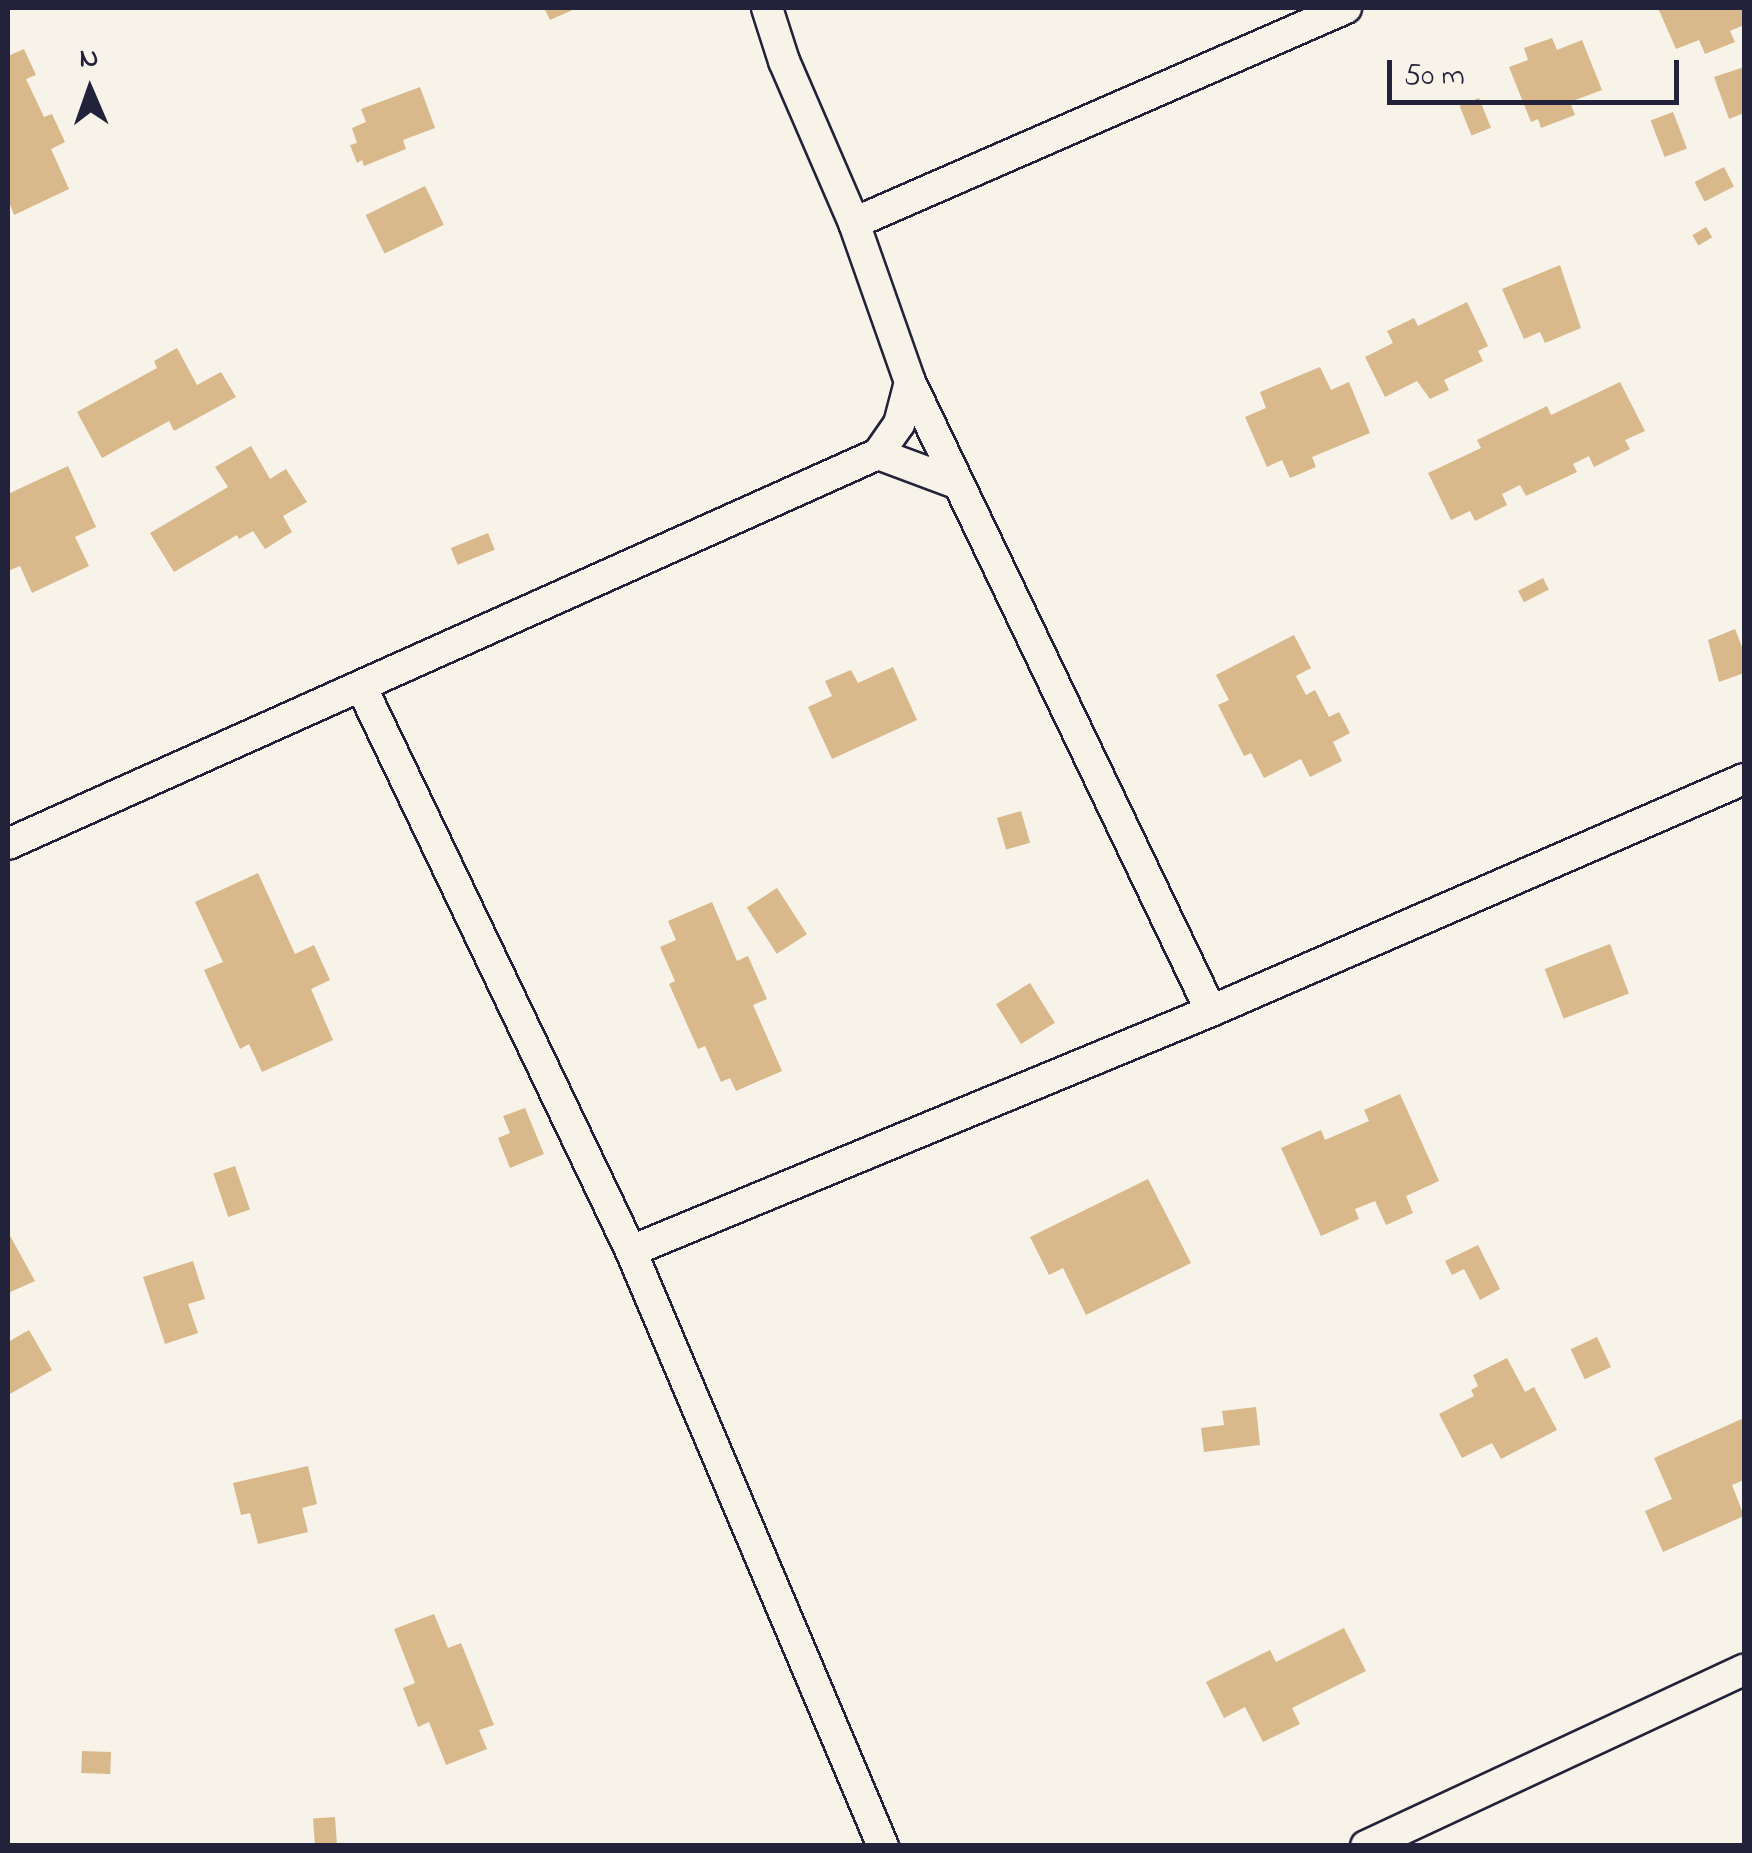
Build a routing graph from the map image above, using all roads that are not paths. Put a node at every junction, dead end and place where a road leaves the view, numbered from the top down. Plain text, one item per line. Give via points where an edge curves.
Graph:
1 (767, 8) edge
2 (1346, 8) edge
3 (854, 223) junction
4 (910, 382) junction
5 (878, 454) junction
6 (956, 482) junction
7 (362, 686) junction
8 (1744, 779) edge
9 (8, 844) edge
10 (1211, 1011) junction
11 (631, 1251) junction
12 (1744, 1670) edge
13 (883, 1846) edge
14 (1366, 1846) edge

1 - 3 street
2 - 3 street
3 - 4 street
4 - 5 street via 900,424
4 - 6 street
5 - 6 street
5 - 7 street
6 - 10 street
7 - 9 street
7 - 11 street
8 - 10 street
10 - 11 street
11 - 13 street
12 - 14 street

